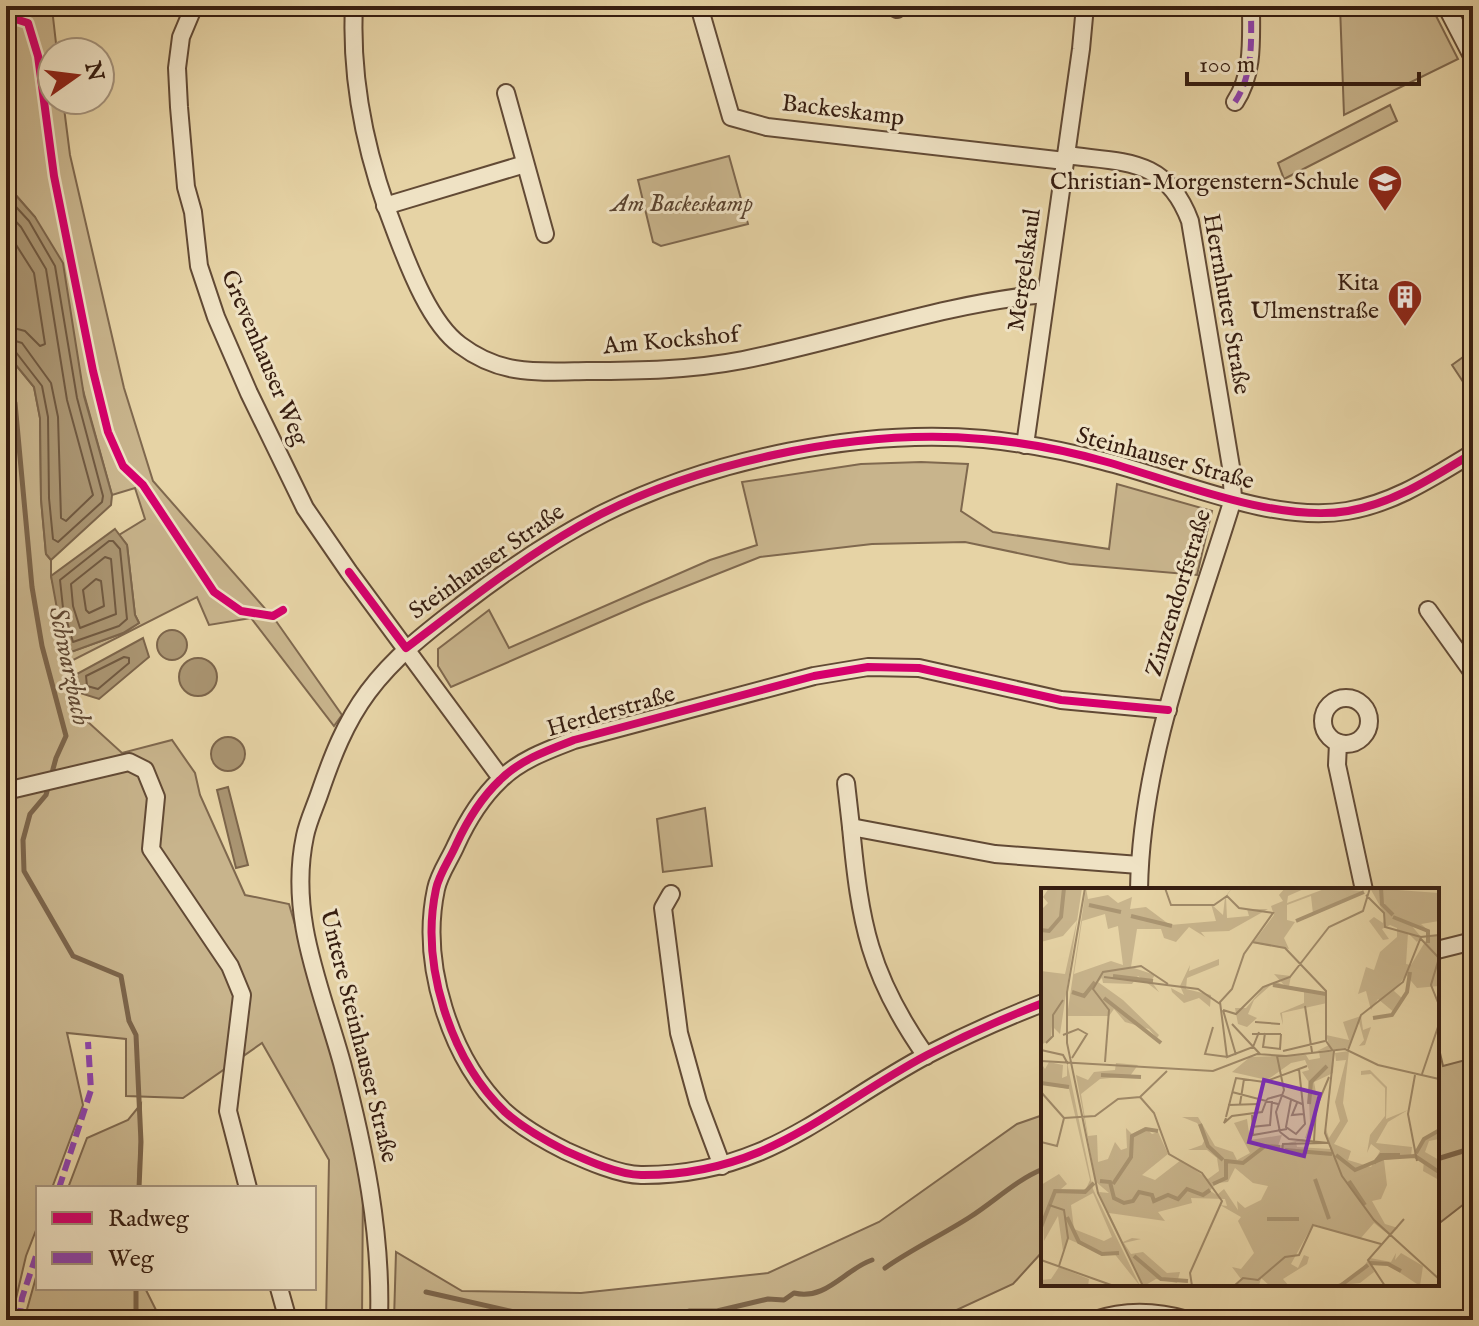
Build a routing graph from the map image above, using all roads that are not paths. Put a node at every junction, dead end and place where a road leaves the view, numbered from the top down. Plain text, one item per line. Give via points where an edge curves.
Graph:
1 (194, 6) edge
2 (354, 6) edge
3 (699, 6) edge
4 (1085, 6) edge
5 (1251, 6) edge
6 (1446, 6) edge
7 (1473, 58) edge
8 (506, 93) dead end
9 (1235, 102) dead end
10 (1066, 158) junction
11 (525, 164) junction
12 (385, 206) junction
13 (545, 234) dead end
14 (1045, 294) junction
15 (1025, 445) junction
16 (1473, 453) edge
17 (1233, 499) junction
18 (1428, 610) dead end
19 (406, 648) junction
20 (1473, 673) edge
21 (1168, 710) junction
22 (1338, 743) dead end
23 (501, 778) junction
24 (846, 783) dead end
25 (6, 791) edge
26 (851, 827) junction
27 (1139, 865) junction
28 (1139, 888) edge
29 (1364, 888) edge
30 (671, 894) dead end
31 (1473, 941) edge
32 (1439, 950) edge
33 (1041, 1004) edge
34 (926, 1056) junction
35 (722, 1166) junction
36 (247, 1186) edge
37 (280, 1290) edge
38 (288, 1320) edge
39 (379, 1320) edge
40 (1095, 1320) edge
41 (1188, 1320) edge

1 - 19 street, Grevenhauser Weg via 181,37 177,68 186,187 199,266 249,393 305,508
2 - 12 street, Am Kockshof via 356,85
3 - 10 street, Backeskamp via 731,117 767,127
4 - 10 street, Mergelskaul
5 - 9 street via 1251,57 1244,89
6 - 7 street
8 - 11 street
10 - 14 street, Mergelskaul
10 - 17 street, Herrnhuter Straße via 1147,168 1165,179 1183,204 1190,221
11 - 12 street
11 - 13 street
12 - 14 street, Am Kockshof via 443,329 477,357 499,368 526,372 639,373 742,360
14 - 15 street, Mergelskaul
15 - 17 street, Steinhauser Straße via 1104,461
15 - 19 street, Steinhauser Straße via 955,438 835,443 729,467 651,492 580,525 516,565
16 - 17 street, Steinhauser Straße via 1403,494 1348,511 1296,513
17 - 21 street, Zinzendorfstraße
18 - 20 street
19 - 23 street
19 - 39 street, Untere Steinhauser Straße via 367,693 338,742 305,834 298,886 303,935 368,1172
21 - 23 street, Herderstraße via 1061,700 919,668 868,667 814,676 574,740 535,755
21 - 27 street, Zinzendorfstraße via 1149,788
22 - 29 street via 1337,765
23 - 35 street, Herderstraße via 464,829 436,888 431,957 444,1015 455,1038 504,1111 537,1137 586,1160 638,1175
24 - 26 street
25 - 36 street via 129,762 145,770 156,797 151,849 230,966 242,995 228,1111
26 - 27 street via 995,854
26 - 34 street via 871,955 902,1023
27 - 28 street, Zinzendorfstraße
30 - 35 street via 663,908 679,1033
31 - 32 street
33 - 34 street, Herderstraße
34 - 35 street, Herderstraße via 784,1142
37 - 38 street
40 - 41 street via 1139,1311

